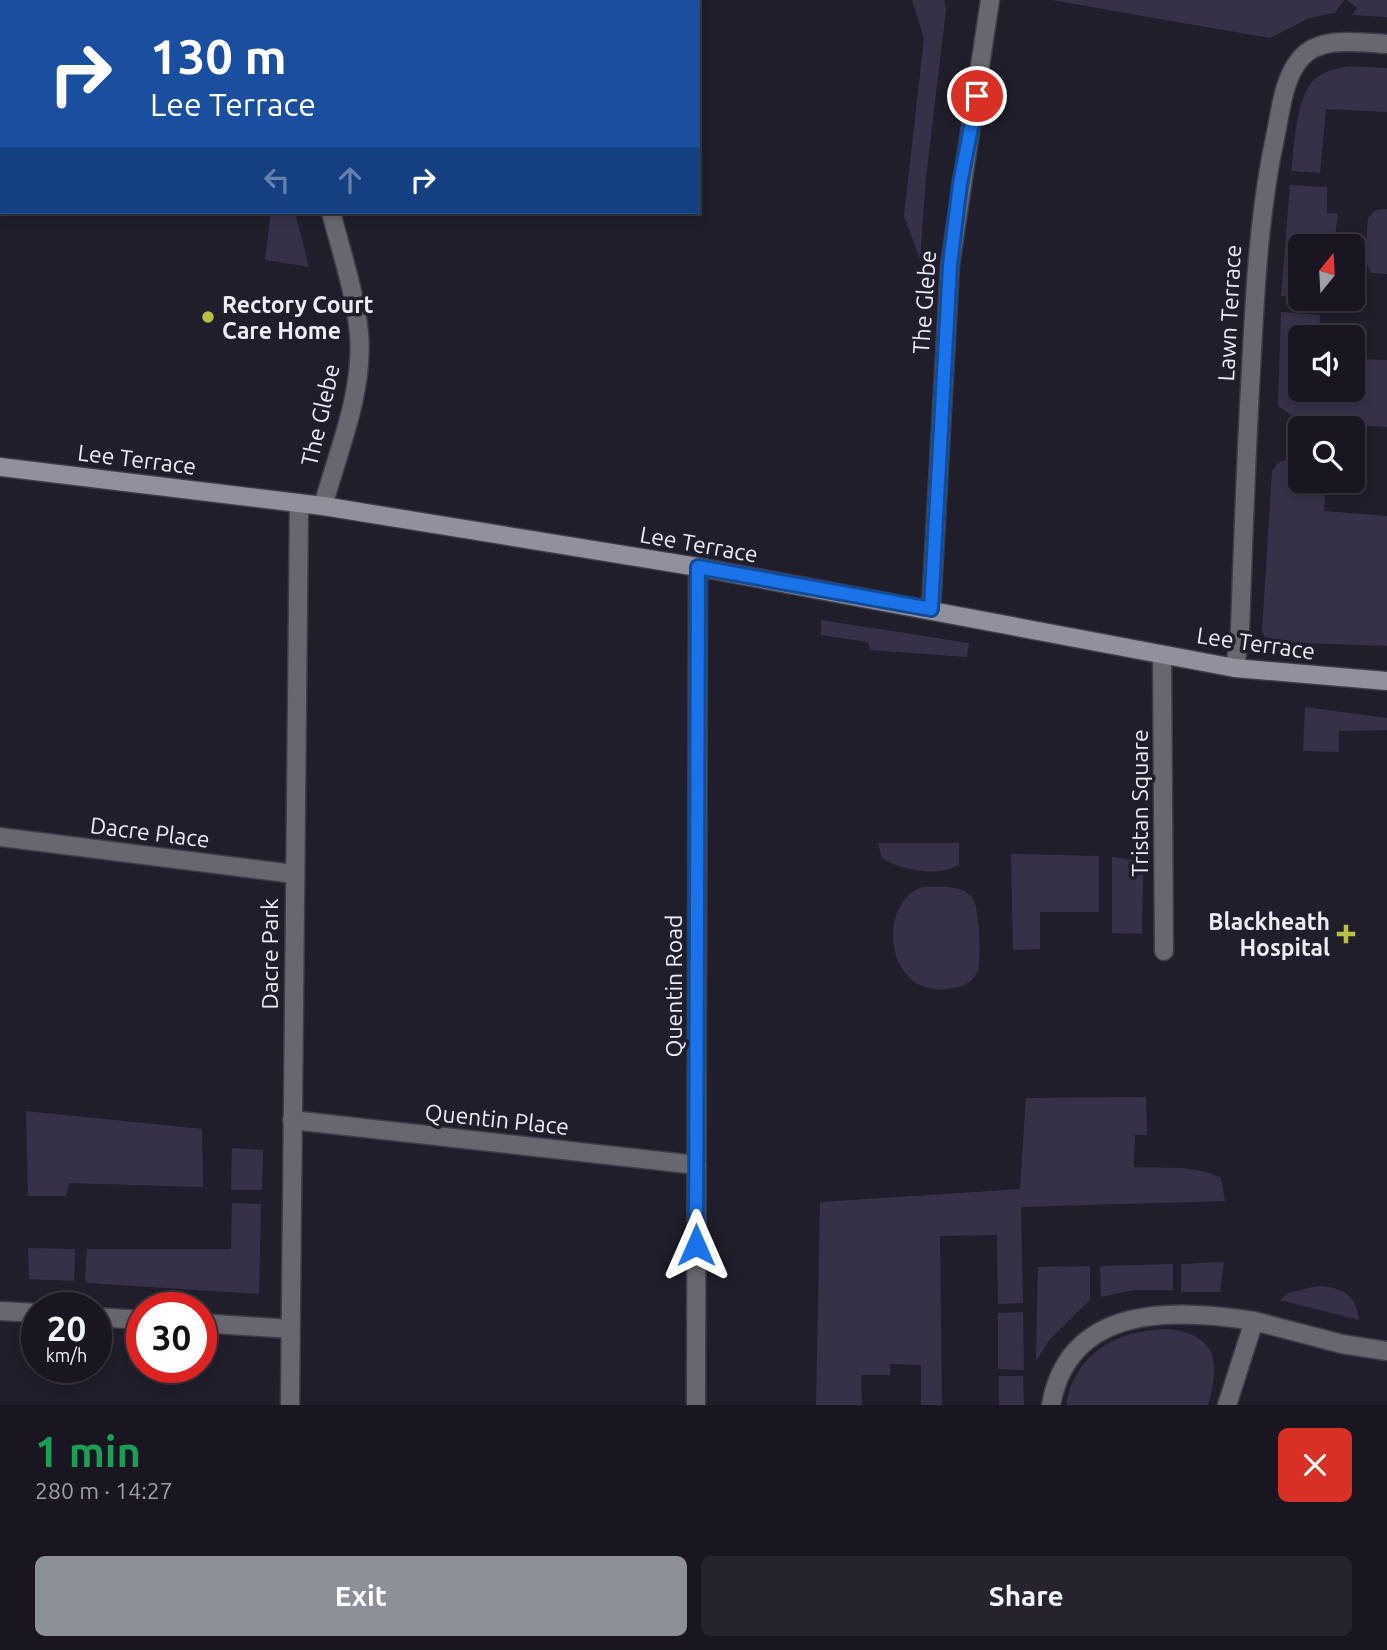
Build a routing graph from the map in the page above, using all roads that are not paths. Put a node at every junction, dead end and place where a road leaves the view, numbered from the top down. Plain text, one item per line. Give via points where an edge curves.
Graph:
1 (990, 0) edge
2 (1387, 44) edge
3 (332, 214) edge
4 (0, 467) edge
5 (299, 503) junction
6 (323, 506) junction
7 (698, 567) junction
8 (931, 609) junction
9 (1162, 655) junction
10 (1235, 668) junction
11 (1387, 681) edge
12 (0, 837) edge
13 (293, 874) junction
14 (1164, 951) dead end
15 (292, 1120) junction
16 (697, 1165) junction
17 (0, 1311) edge
18 (21, 1312) edge
19 (1254, 1321) junction
20 (217, 1324) edge
21 (290, 1329) junction
22 (1387, 1351) edge
23 (290, 1405) edge
24 (696, 1405) edge
25 (1051, 1405) edge
26 (1227, 1405) edge

1 - 8 street, The Glebe via 950,265
2 - 10 street, Lawn Terrace via 1336,43 1318,46 1302,56 1291,73 1278,122 1258,241
3 - 6 street, The Glebe via 352,290 359,362 353,404
4 - 5 main road, Lee Terrace
5 - 6 main road, Lee Terrace
5 - 13 street, Dacre Park
6 - 7 main road, Lee Terrace
7 - 8 main road, Lee Terrace
7 - 16 street, Quentin Road
8 - 9 main road, Lee Terrace
9 - 10 main road, Lee Terrace
9 - 14 street, Tristan Square
10 - 11 main road, Lee Terrace
12 - 13 street, Dacre Place
13 - 15 street, Dacre Park
15 - 16 street, Quentin Place
15 - 21 street, Dacre Park
16 - 24 street, Quentin Road
17 - 18 street
19 - 22 street
19 - 25 street via 1218,1315 1126,1318 1091,1336 1073,1353 1060,1374
19 - 26 street
20 - 21 street
21 - 23 street, Dacre Park

